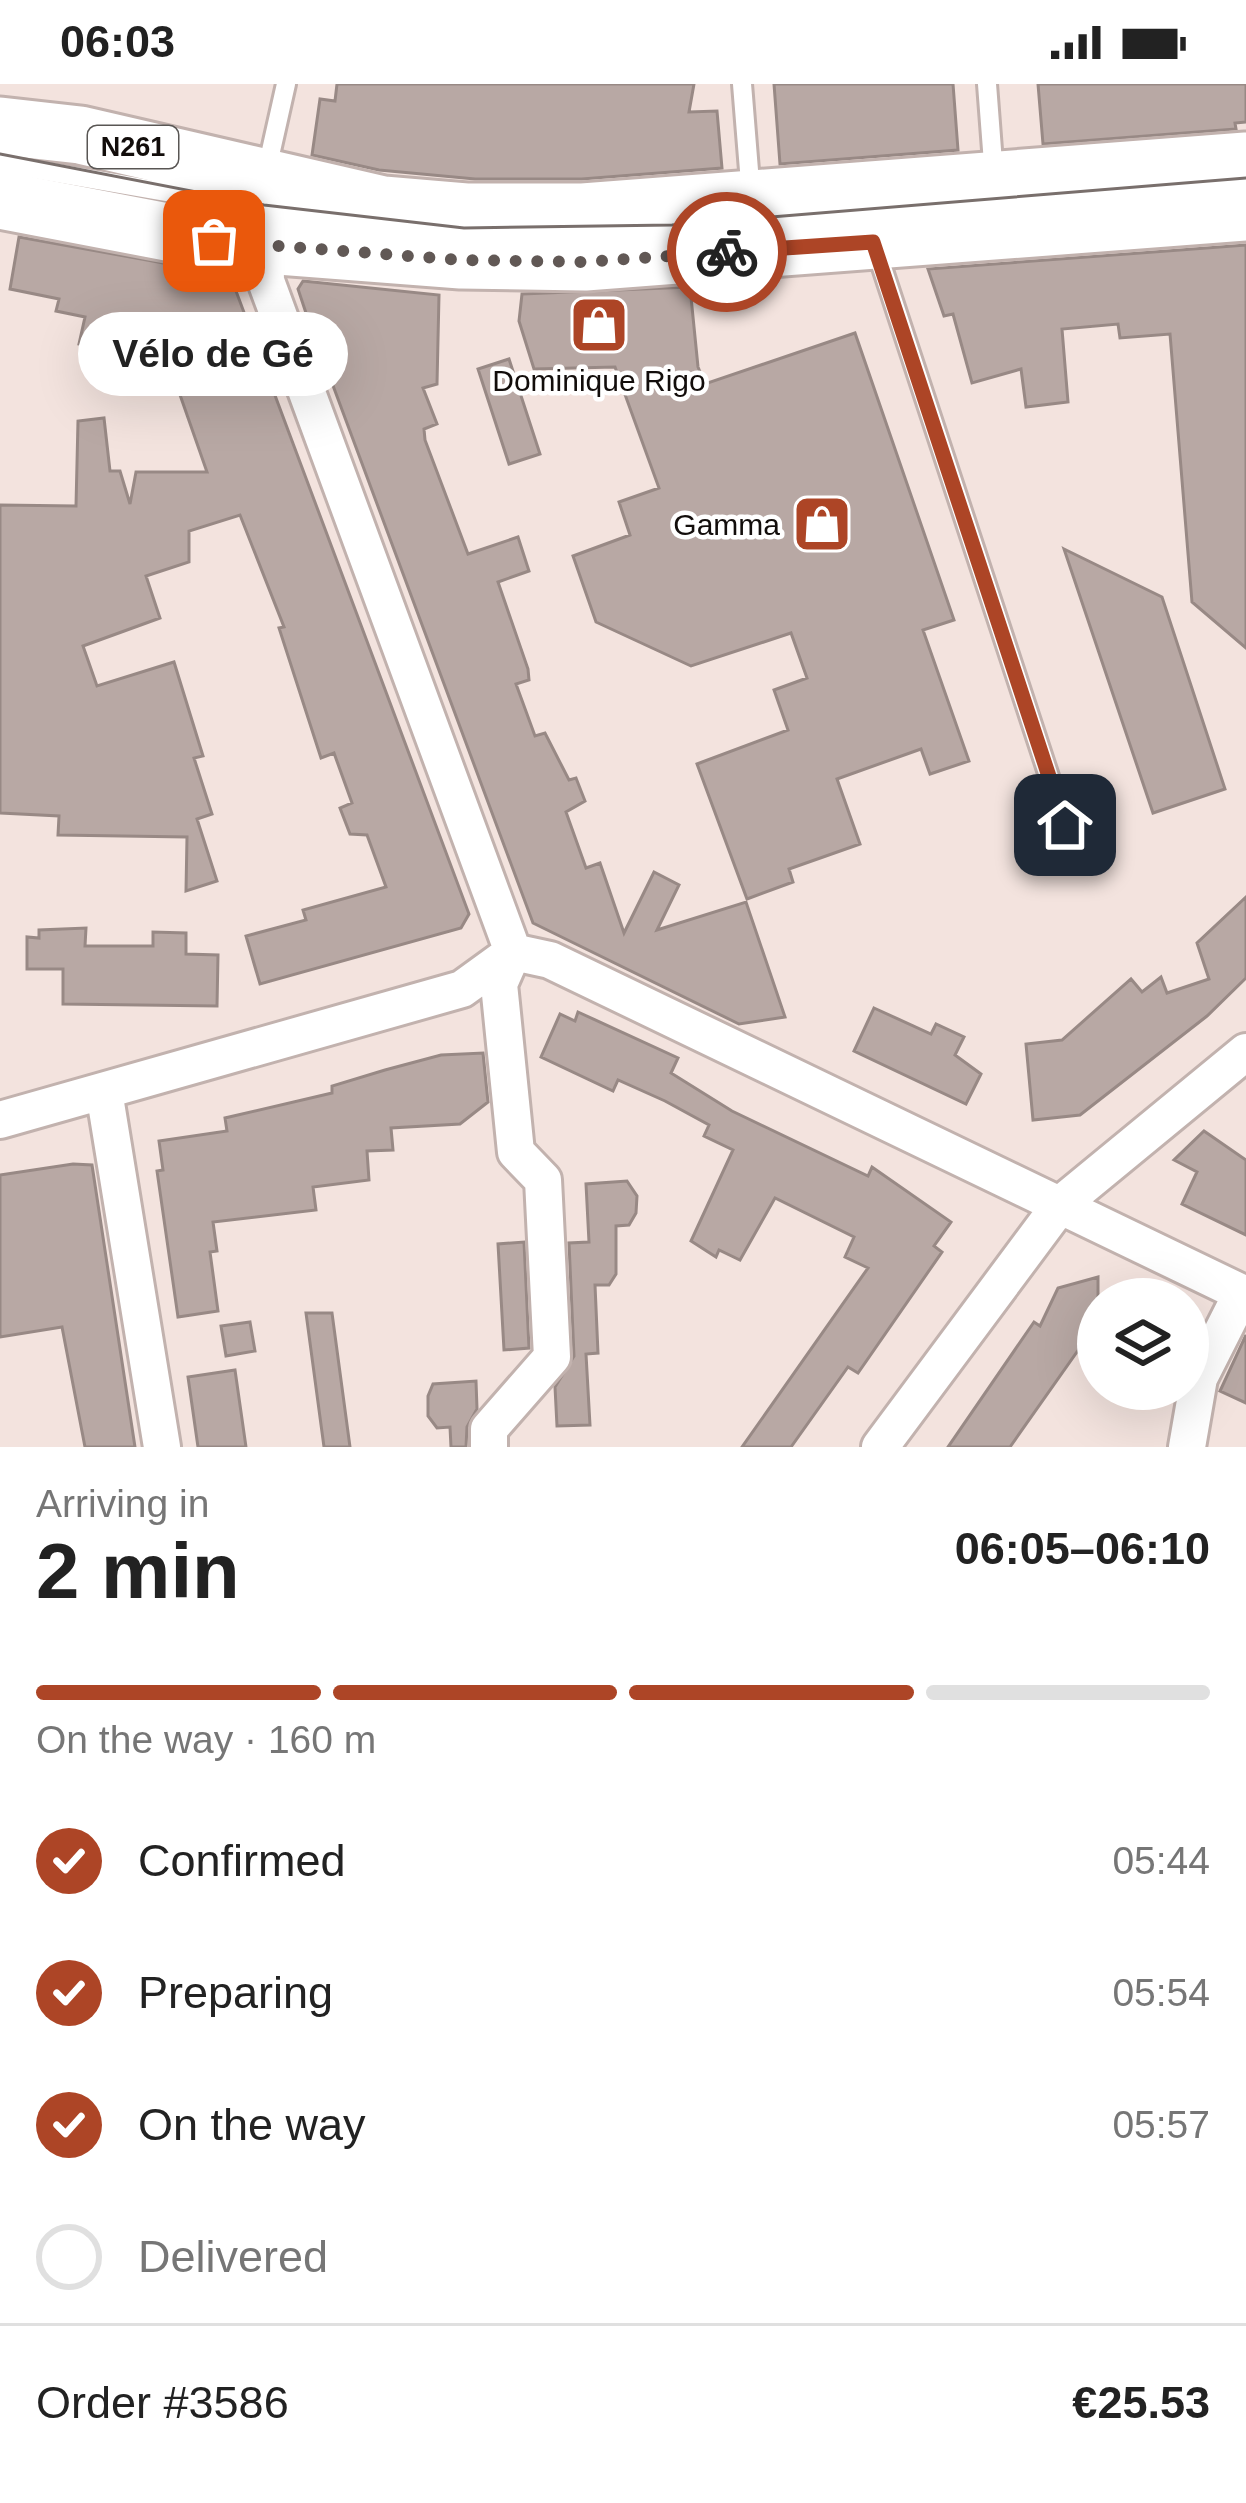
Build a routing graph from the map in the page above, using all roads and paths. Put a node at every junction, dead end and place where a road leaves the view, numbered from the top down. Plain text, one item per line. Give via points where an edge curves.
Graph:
1 (286, 84) edge
2 (742, 84) edge
3 (987, 84) edge
4 (0, 126) edge
5 (1246, 160) edge
6 (0, 163) edge
7 (994, 181) junction
8 (0, 200) edge
9 (752, 200) junction
10 (264, 211) junction
11 (1246, 212) edge
12 (381, 229) dead end
13 (873, 242) junction
14 (1065, 825) dead end
15 (513, 952) junction
16 (1246, 1052) edge
17 (104, 1090) junction
18 (0, 1120) edge
19 (1060, 1205) junction
20 (1244, 1294) edge
21 (162, 1447) edge
22 (489, 1447) edge
23 (880, 1447) edge
24 (1187, 1447) edge

1 - 10 lane
2 - 9 lane
3 - 7 lane
4 - 10 main road, N261 via 80,135
5 - 7 main road, N261
6 - 10 lane
7 - 9 main road, N261
8 - 10 main road, N261 via 214,241
9 - 10 main road, N261 via 584,212 382,205
10 - 12 lane
10 - 13 main road, N261 via 461,260 585,262
10 - 15 street via 266,280
11 - 13 main road, N261
13 - 14 lane
15 - 17 street via 462,989
15 - 19 street via 550,960
15 - 22 street via 499,984 516,1152 543,1180 552,1357 488,1429
16 - 19 street
17 - 18 street
17 - 21 street
19 - 20 street
19 - 23 street
20 - 24 street via 1199,1378

